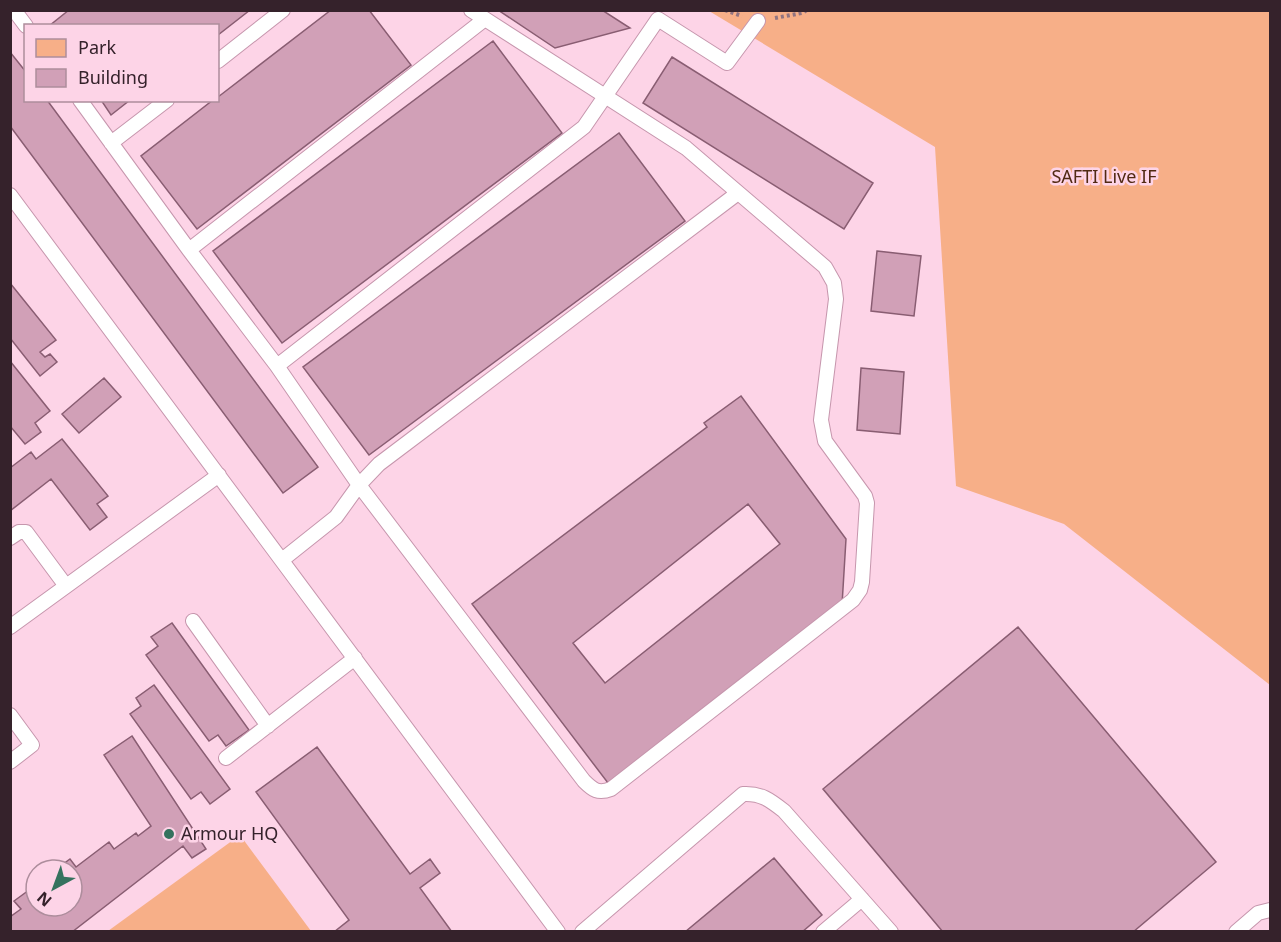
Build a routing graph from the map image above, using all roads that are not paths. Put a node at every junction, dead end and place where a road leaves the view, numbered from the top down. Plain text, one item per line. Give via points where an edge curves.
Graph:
1 (14, 10) edge
2 (283, 10) edge
3 (471, 10) edge
4 (661, 15) edge
5 (485, 19) junction
6 (758, 21) road end
7 (24, 24) edge
8 (219, 60) edge
9 (606, 97) junction
10 (81, 102) edge
11 (164, 102) edge
12 (111, 143) junction
13 (738, 193) junction
14 (10, 195) edge
15 (189, 250) junction
16 (277, 366) junction
17 (219, 475) junction
18 (360, 485) junction
19 (10, 538) edge
20 (282, 560) junction
21 (66, 586) junction
22 (193, 621) dead end
23 (10, 627) edge
24 (355, 658) junction
25 (10, 716) edge
26 (268, 726) junction
27 (226, 758) dead end
28 (10, 762) edge
29 (862, 899) junction
30 (1270, 910) edge
31 (558, 932) edge
32 (582, 932) edge
33 (823, 932) edge
34 (891, 932) edge
35 (1236, 932) edge

1 - 7 lane
2 - 8 lane
3 - 5 lane
4 - 6 lane via 727,63
4 - 9 lane
5 - 9 lane
5 - 15 lane
9 - 13 lane via 686,148
9 - 16 lane via 584,127
10 - 12 lane
11 - 12 lane
12 - 15 lane
13 - 18 lane via 379,464
13 - 18 lane via 825,267 834,283 836,299 822,432 867,503 862,582 853,600 611,789 593,790 584,781
14 - 17 lane
15 - 16 lane
16 - 18 lane
17 - 20 lane
17 - 21 lane
18 - 20 lane via 336,517
19 - 21 lane via 26,532
20 - 24 lane
21 - 23 lane
22 - 26 lane
24 - 26 lane
24 - 31 lane
25 - 28 lane via 32,745
26 - 27 lane
29 - 32 lane via 784,811 756,793 743,794
29 - 33 lane
29 - 34 lane
30 - 35 lane via 1258,913

